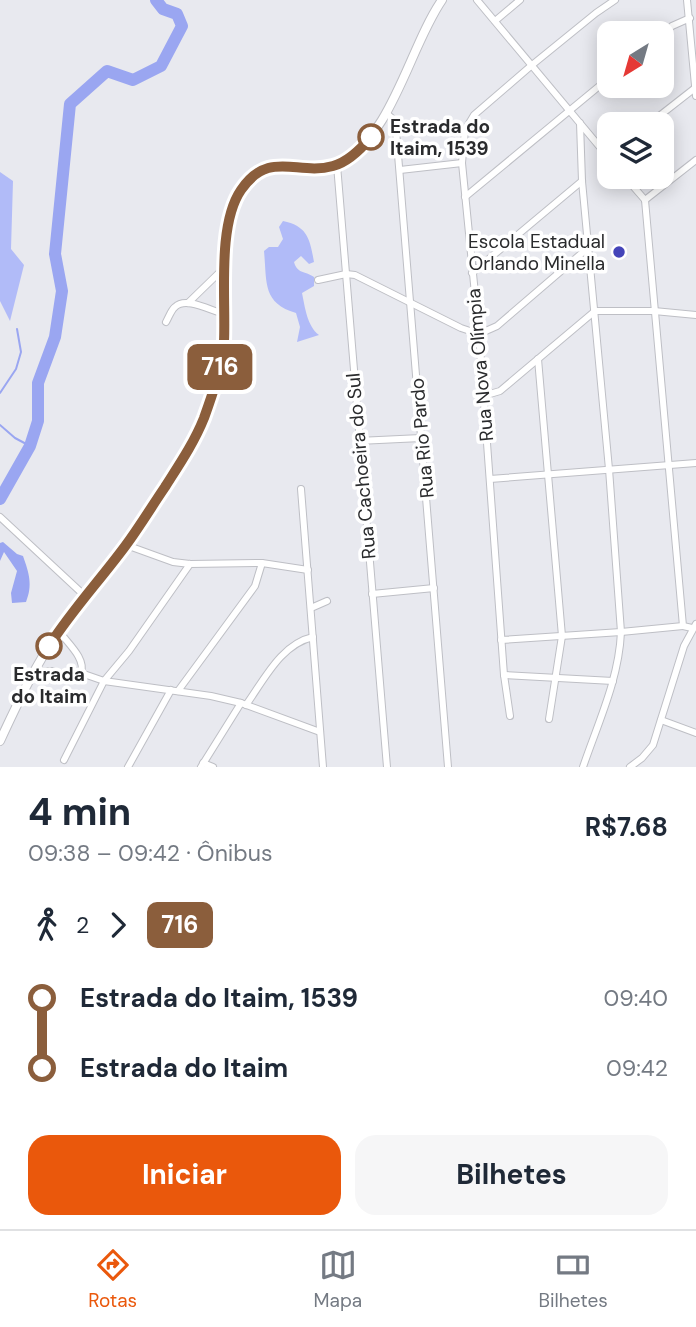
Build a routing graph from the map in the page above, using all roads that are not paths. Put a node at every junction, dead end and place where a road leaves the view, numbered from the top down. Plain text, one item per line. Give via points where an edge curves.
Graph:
1 (442, 0) edge
2 (477, 0) edge
3 (520, 0) edge
4 (615, 0) edge
5 (687, 0) edge
6 (690, 18) junction
7 (495, 21) junction
8 (674, 25) edge
9 (532, 65) junction
10 (597, 88) edge
11 (695, 89) edge
12 (696, 96) edge
13 (570, 111) junction
14 (665, 112) edge
15 (386, 113) junction
16 (580, 123) junction
17 (597, 142) edge
18 (696, 160) edge
19 (462, 163) junction
20 (337, 165) junction
21 (400, 170) junction
22 (582, 181) junction
23 (635, 189) edge
24 (465, 197) junction
25 (645, 200) junction
26 (589, 247) junction
27 (225, 267) junction
28 (472, 273) junction
29 (346, 274) junction
30 (318, 280) dead end
31 (409, 301) junction
32 (188, 303) junction
33 (595, 311) junction
34 (654, 311) junction
35 (224, 314) junction
36 (696, 315) edge
37 (166, 321) dead end
38 (479, 334) junction
39 (538, 359) junction
40 (483, 396) junction
41 (421, 438) junction
42 (358, 441) junction
43 (696, 463) edge
44 (669, 464) junction
45 (609, 469) junction
46 (548, 474) junction
47 (490, 479) junction
48 (301, 489) dead end
49 (0, 517) edge
50 (126, 545) junction
51 (262, 562) junction
52 (190, 564) junction
53 (308, 570) junction
54 (435, 588) junction
55 (372, 594) junction
56 (85, 596) junction
57 (327, 601) dead end
58 (311, 608) junction
59 (683, 626) junction
60 (694, 626) edge
61 (59, 631) junction
62 (621, 632) junction
63 (562, 636) junction
64 (313, 637) junction
65 (501, 640) junction
66 (32, 672) junction
67 (80, 673) junction
68 (504, 675) junction
69 (555, 677) junction
70 (104, 681) junction
71 (613, 681) junction
72 (175, 691) junction
73 (244, 704) junction
74 (510, 716) dead end
75 (549, 719) dead end
76 (661, 720) junction
77 (320, 732) junction
78 (696, 733) edge
79 (0, 741) edge
80 (64, 760) dead end
81 (202, 765) edge
82 (128, 767) edge
83 (213, 767) edge
84 (323, 767) edge
85 (387, 767) edge
86 (448, 767) edge
87 (583, 767) edge
88 (630, 767) edge

1 - 15 street
2 - 7 street
3 - 7 street
4 - 9 street, Rua Nova Olímpia
5 - 6 street
6 - 8 street
6 - 11 street
7 - 9 street
9 - 13 street
9 - 19 street, Rua Nova Olímpia via 469,122 462,139
10 - 13 street
11 - 12 street
11 - 14 street
13 - 16 street
13 - 24 street
15 - 20 street via 365,144
15 - 21 street, Rua Rio Pardo via 395,124
16 - 17 street
16 - 22 street
18 - 25 street
19 - 21 street
19 - 24 street, Rua Nova Olímpia
20 - 27 street via 273,166 250,179 229,218
20 - 29 street, Rua Cachoeira do Sul
21 - 31 street, Rua Rio Pardo
22 - 26 street
22 - 28 street
23 - 25 street
24 - 28 street, Rua Nova Olímpia
25 - 34 street
26 - 33 street
26 - 38 street via 497,326
27 - 32 street
27 - 35 street
28 - 38 street, Rua Nova Olímpia
29 - 30 street
29 - 31 street
29 - 42 street, Rua Cachoeira do Sul
31 - 38 street
31 - 41 street, Rua Rio Pardo
32 - 35 street
32 - 37 street via 177,305
33 - 34 street
33 - 39 street
33 - 45 street
34 - 36 street
34 - 44 street
35 - 50 street via 222,359 204,418 185,456
38 - 40 street, Rua Nova Olímpia
39 - 40 street via 500,391
39 - 46 street
40 - 47 street, Rua Nova Olímpia
41 - 42 street
41 - 54 street, Rua Rio Pardo
42 - 55 street, Rua Cachoeira do Sul
43 - 44 street
44 - 45 street
44 - 59 street
45 - 46 street
45 - 62 street
46 - 47 street
46 - 63 street
47 - 65 street, Rua Nova Olímpia
48 - 53 street
49 - 56 street
50 - 52 street via 160,559
50 - 56 street
51 - 52 street
51 - 53 street
51 - 72 street via 255,586
52 - 70 street
53 - 58 street
54 - 55 street
54 - 86 street, Rua Rio Pardo
55 - 85 street, Rua Cachoeira do Sul
56 - 61 street
57 - 58 street
58 - 64 street
59 - 60 street
59 - 62 street
60 - 76 street
61 - 66 street
61 - 67 street via 83,663
62 - 63 street
62 - 71 street
63 - 65 street
63 - 69 street
64 - 73 street via 287,649
64 - 77 street
65 - 68 street, Rua Nova Olímpia
66 - 67 street
66 - 79 street
67 - 70 street
68 - 69 street
68 - 74 street, Rua Nova Olímpia
69 - 71 street
69 - 75 street
70 - 72 street
70 - 80 street
71 - 87 street
72 - 73 street
72 - 82 street
73 - 77 street
73 - 81 street
76 - 78 street
76 - 88 street via 649,751
77 - 84 street
81 - 83 street

